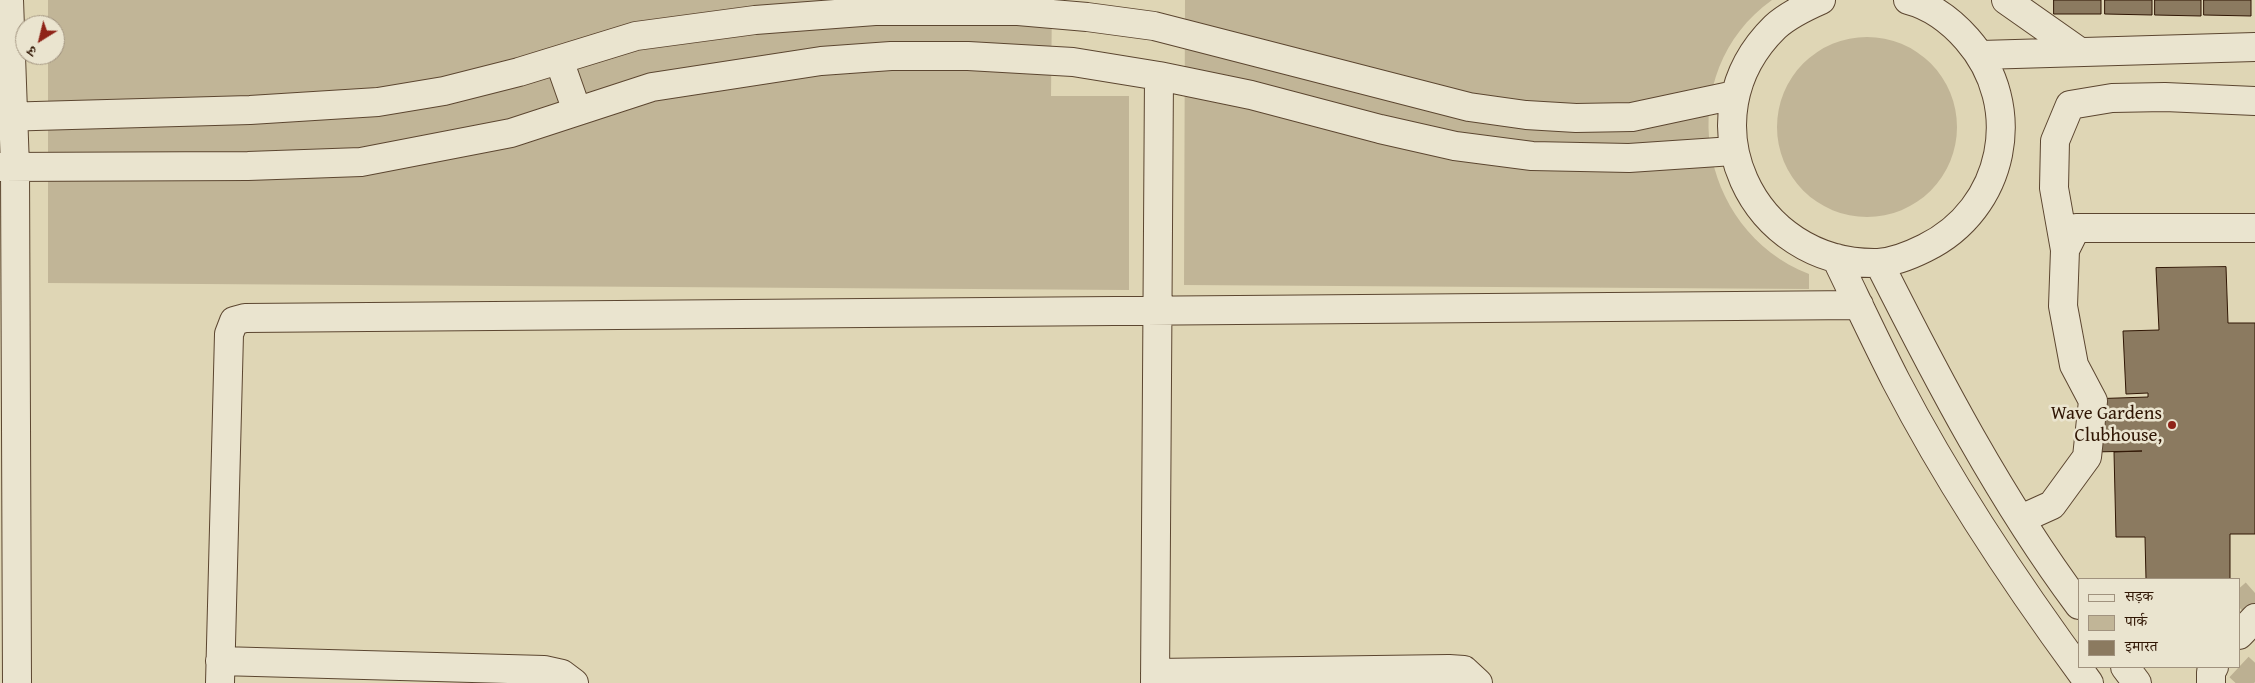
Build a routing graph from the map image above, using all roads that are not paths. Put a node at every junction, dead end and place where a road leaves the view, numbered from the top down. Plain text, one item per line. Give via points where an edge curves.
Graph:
1 (9, 0) edge
2 (1821, 0) edge
3 (1908, 0) edge
4 (2006, 0) edge
5 (1087, 8) edge
6 (2255, 47) edge
7 (2080, 52) junction
8 (1262, 53) junction
9 (1981, 55) junction
10 (559, 60) junction
11 (1159, 76) junction
12 (1251, 95) junction
13 (1735, 95) junction
14 (2255, 101) edge
15 (578, 111) junction
16 (6, 117) edge
17 (1733, 151) junction
18 (8, 167) edge
19 (2255, 228) edge
20 (2065, 250) junction
21 (1836, 258) junction
22 (1879, 263) junction
23 (1859, 305) junction
24 (1157, 310) junction
25 (2021, 519) junction
26 (2078, 604) edge
27 (2255, 618) edge
28 (2240, 634) edge
29 (2126, 668) edge
30 (2213, 668) edge
31 (220, 672) edge
32 (1155, 678) edge
33 (17, 683) edge
34 (574, 683) edge
35 (1478, 683) edge
36 (2089, 683) edge
37 (2137, 683) edge
38 (2211, 683) edge

1 - 16 street
2 - 13 street via 1799,10 1777,26 1758,46 1744,69
3 - 9 street via 1954,24
4 - 7 street
5 - 8 street
5 - 10 street via 875,11 755,20 636,36
6 - 7 street
7 - 9 street
8 - 12 street
8 - 13 street via 1469,108 1526,115 1632,117
9 - 22 street via 1998,93 2002,134 1994,174 1974,210 1944,238 1907,256
10 - 15 street
10 - 16 street via 444,92 378,102 250,110
11 - 12 street
11 - 15 street via 1073,62 968,56 821,60 652,87
11 - 24 street
12 - 17 street via 1456,146 1532,156 1629,158
13 - 17 street via 1731,123
14 - 20 street via 2112,98 2070,106 2055,141 2054,188
15 - 18 street via 512,133 361,162
16 - 18 street
17 - 21 street via 1746,188 1769,220 1800,244
18 - 33 street
19 - 20 street via 2076,228
20 - 25 street via 2063,306 2074,365 2093,401 2087,458 2052,505
21 - 22 street
21 - 23 street
22 - 25 street via 1930,364
23 - 24 street
23 - 36 street via 1896,382 1964,500 2038,614
24 - 31 street via 255,318 234,322 229,334
24 - 32 street
25 - 26 street
27 - 28 street
29 - 37 street
30 - 38 street
31 - 34 street via 544,670 562,674
32 - 35 street via 1449,669 1464,670

